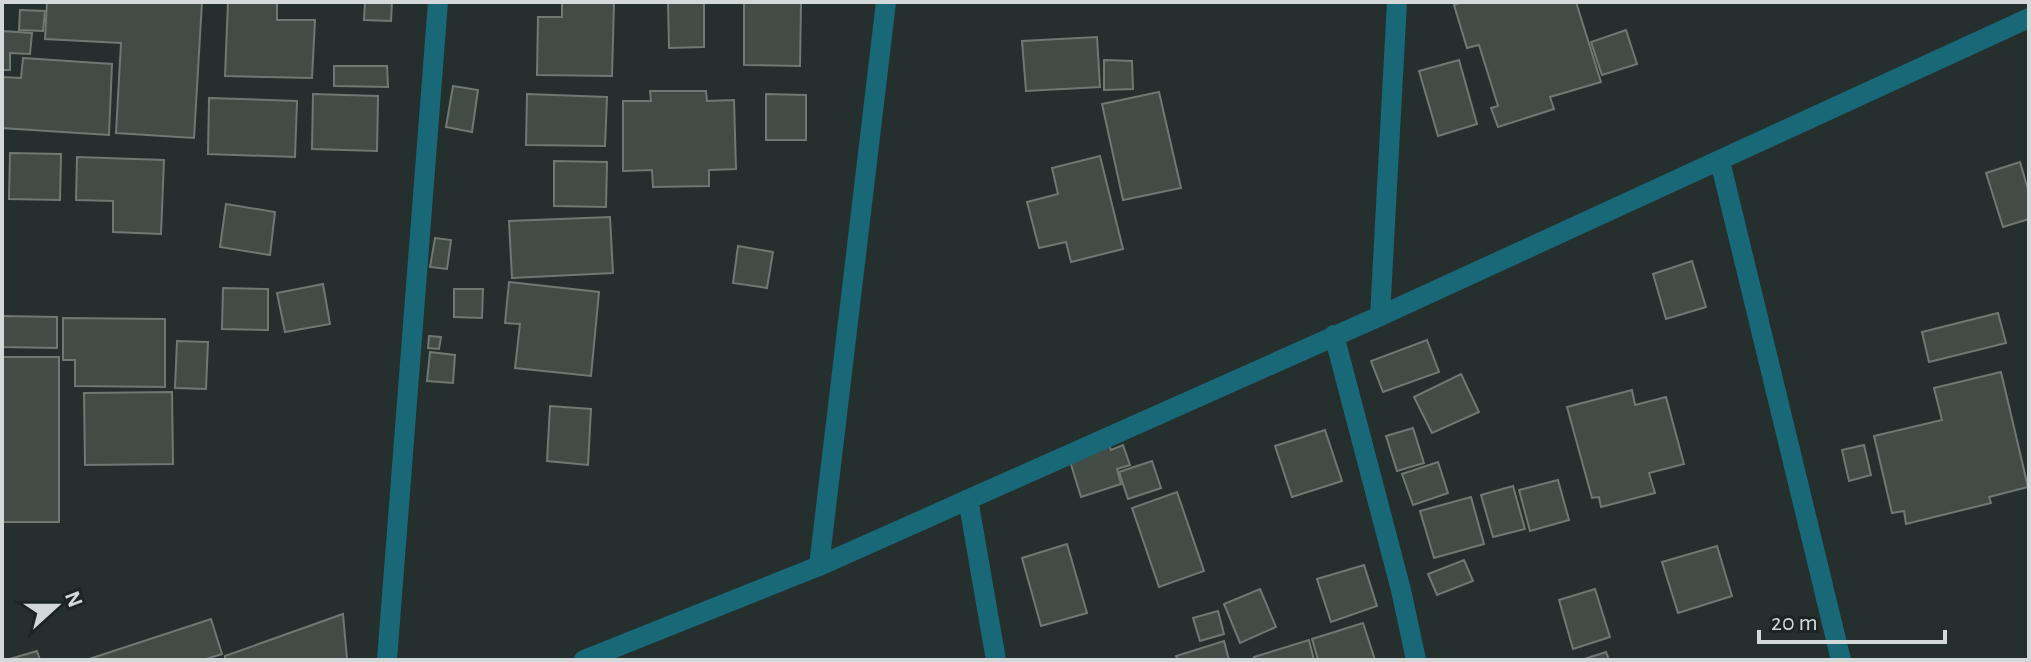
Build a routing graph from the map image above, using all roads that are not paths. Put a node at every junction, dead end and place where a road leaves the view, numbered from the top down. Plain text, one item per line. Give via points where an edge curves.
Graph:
1 (438, 2) edge
2 (886, 2) edge
3 (1397, 2) edge
4 (2029, 18) edge
5 (1720, 161) junction
6 (1380, 316) junction
7 (1334, 335) junction
8 (968, 499) junction
9 (819, 566) junction
10 (387, 660) edge
11 (584, 660) edge
12 (996, 660) edge
13 (1416, 660) edge
14 (1841, 660) edge

1 - 10 street
2 - 9 street
3 - 6 street
4 - 5 street
5 - 6 street
5 - 14 street
6 - 7 street
7 - 8 street
7 - 13 street
8 - 9 street
8 - 12 street
9 - 11 street

